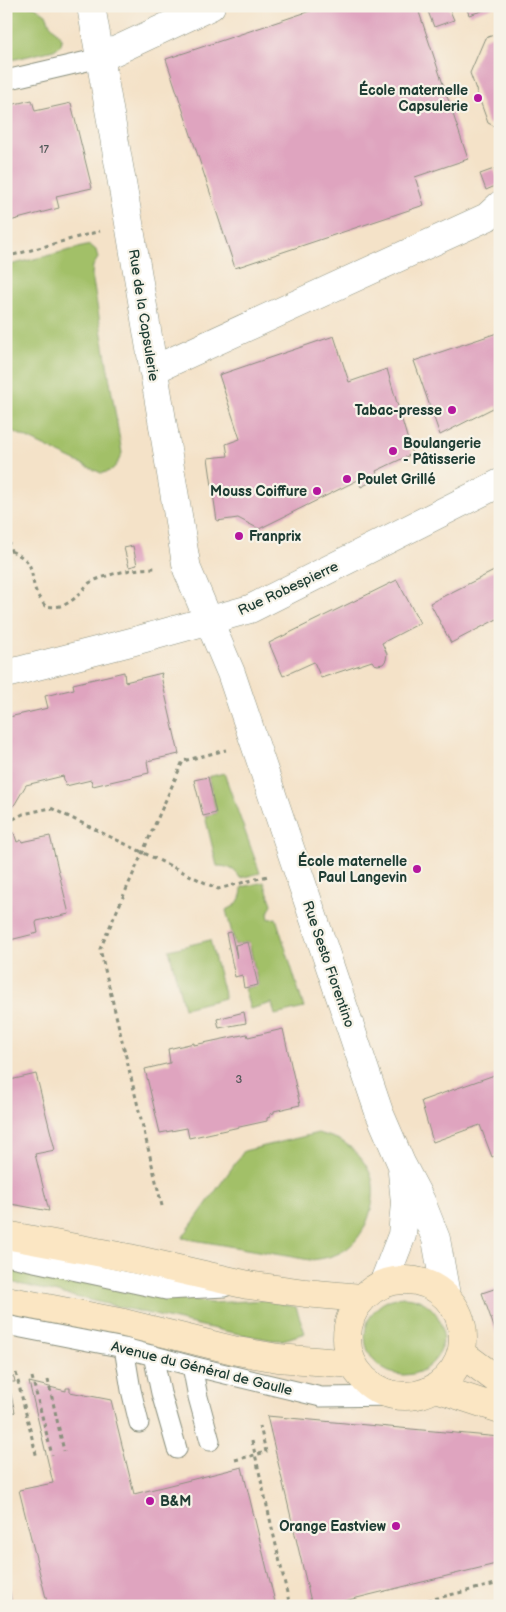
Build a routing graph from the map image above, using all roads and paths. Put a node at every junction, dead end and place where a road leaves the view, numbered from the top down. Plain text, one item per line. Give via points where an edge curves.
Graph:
1 (91, 6) edge
2 (211, 6) edge
3 (100, 58) junction
4 (6, 80) edge
5 (500, 205) edge
6 (129, 223) junction
7 (6, 257) edge
8 (153, 370) junction
9 (500, 483) edge
10 (6, 533) edge
11 (8, 552) edge
12 (187, 569) junction
13 (209, 622) junction
14 (6, 674) edge
15 (254, 742) junction
16 (6, 823) edge
17 (143, 852) junction
18 (297, 869) junction
19 (402, 1164) junction
20 (162, 1206) dead end
21 (6, 1235) edge
22 (6, 1256) edge
23 (248, 1285) junction
24 (372, 1291) junction
25 (446, 1295) junction
26 (6, 1300) edge
27 (6, 1325) edge
28 (124, 1348) junction
29 (461, 1353) junction
30 (153, 1355) junction
31 (353, 1364) junction
32 (192, 1366) junction
33 (16, 1373) dead end
34 (32, 1377) dead end
35 (48, 1380) dead end
36 (500, 1382) edge
37 (436, 1388) junction
38 (399, 1396) junction
39 (500, 1409) edge
40 (139, 1423) dead end
41 (260, 1426) dead end
42 (210, 1441) dead end
43 (252, 1441) dead end
44 (177, 1449) dead end
45 (64, 1451) dead end
46 (52, 1455) dead end
47 (256, 1455) junction
48 (37, 1458) dead end
49 (235, 1460) dead end
50 (500, 1583) edge
51 (290, 1606) edge
52 (404, 1606) edge

1 - 3 street, Rue de la Capsulerie
2 - 3 street
3 - 4 lane
3 - 6 street, Rue de la Capsulerie
5 - 8 street via 487,217
6 - 7 path
6 - 8 street, Rue de la Capsulerie
8 - 12 street, Rue de la Capsulerie
9 - 13 street, Rue Robespierre via 250,609
10 - 11 path
11 - 12 path via 21,556 31,565 38,596 45,606 56,608 69,604 89,583 111,575 148,568
12 - 13 street, Rue de la Capsulerie
13 - 14 street, Rue Robespierre
13 - 15 street, Rue Sesto Fiorentino via 231,673
15 - 17 path via 184,761
15 - 18 street, Rue Sesto Fiorentino
16 - 17 path via 23,814 51,808
17 - 18 path via 218,889
17 - 20 path via 100,949
18 - 19 street, Rue Sesto Fiorentino via 379,1112
19 - 24 street, Rue Sesto Fiorentino via 405,1203 402,1235
19 - 25 street, Rue Sesto Fiorentino via 436,1239
21 - 23 street via 130,1258
22 - 23 lane via 166,1290
23 - 24 street
24 - 25 street via 399,1279 418,1281
24 - 31 street, Avenue du Général de Gaulle via 348,1324 346,1334
25 - 29 street via 458,1312 462,1326
26 - 31 street, Avenue du Général de Gaulle via 124,1324 237,1352
27 - 28 lane, Avenue du Général de Gaulle
28 - 30 lane, Avenue du Général de Gaulle
28 - 40 lane
29 - 36 street
29 - 37 street via 446,1379
30 - 32 lane, Avenue du Général de Gaulle
30 - 44 lane
31 - 38 street, Avenue du Général de Gaulle via 375,1388
32 - 38 lane, Avenue du Général de Gaulle via 321,1397
32 - 42 lane
33 - 48 path
34 - 46 path
35 - 45 path
37 - 38 street, Avenue du Général de Gaulle
37 - 39 street
41 - 47 path via 266,1452
43 - 47 path
47 - 49 path
47 - 51 path
50 - 52 path

